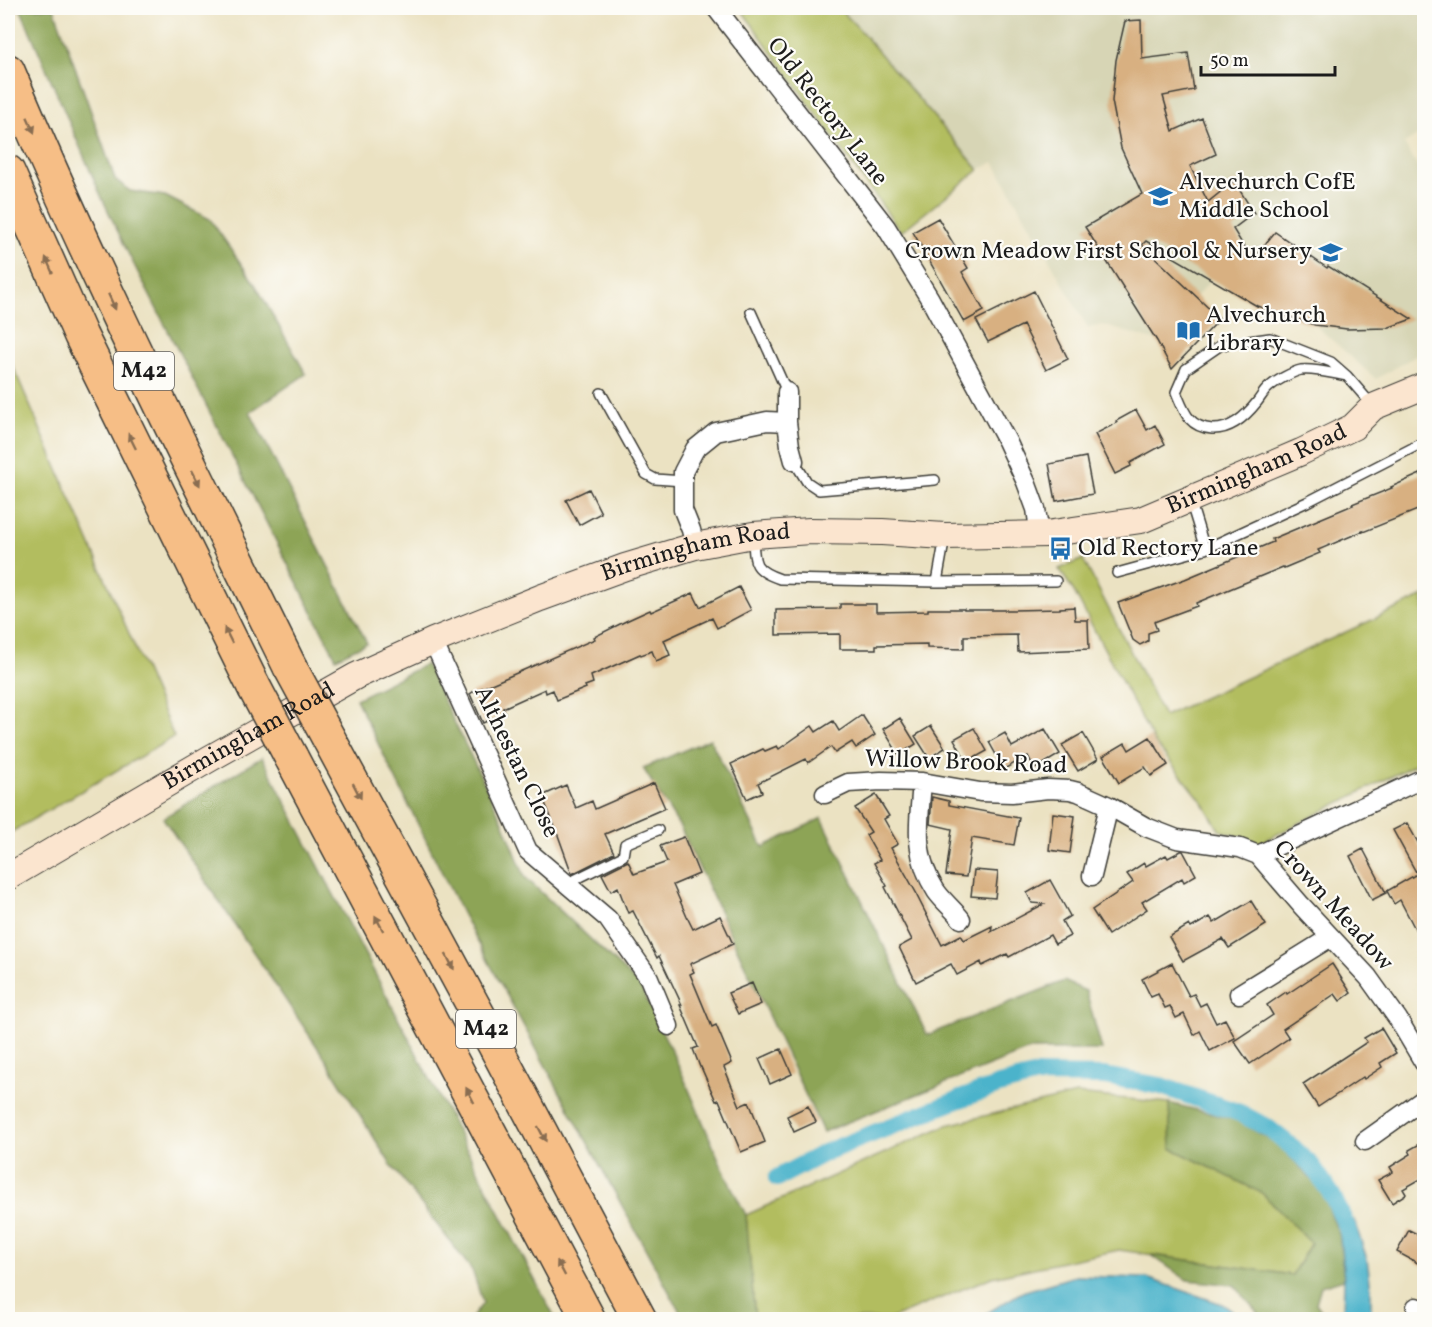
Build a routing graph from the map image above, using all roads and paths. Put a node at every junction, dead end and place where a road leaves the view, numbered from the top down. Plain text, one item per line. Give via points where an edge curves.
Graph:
1 (716, 8) edge
2 (8, 71) edge
3 (8, 172) edge
4 (751, 312) dead end
5 (1347, 376) junction
6 (1425, 386) edge
7 (787, 392) joint
8 (602, 393) dead end
9 (1373, 407) junction
10 (787, 422) junction
11 (1425, 442) edge
12 (794, 461) joint
13 (935, 480) dead end
14 (683, 481) junction
15 (1190, 500) junction
16 (1046, 534) junction
17 (753, 535) junction
18 (945, 536) junction
19 (695, 546) junction
20 (1205, 549) junction
21 (1117, 573) dead end
22 (1056, 581) dead end
23 (937, 582) junction
24 (433, 641) junction
25 (1425, 778) edge
26 (922, 782) junction
27 (825, 794) dead end
28 (1109, 806) junction
29 (658, 830) dead end
30 (1239, 848) joint
31 (1258, 855) junction
32 (1092, 876) dead end
33 (8, 877) edge
34 (566, 884) junction
35 (961, 919) dead end
36 (1330, 937) junction
37 (1239, 994) dead end
38 (669, 1026) dead end
39 (1425, 1063) edge
40 (1425, 1099) edge
41 (1365, 1141) dead end
42 (588, 1320) edge
43 (640, 1320) edge

1 - 16 street, Old Rectory Lane via 891,236 1007,441 1026,482 1038,523
2 -> 43 highway, M42, bridge via 168,421 290,667
42 -> 3 highway, M42, bridge via 254,687 81,336
4 - 7 lane
5 - 5 lane via 1331,362 1270,338 1221,345 1186,369 1176,393 1186,416 1197,426 1226,428 1238,421 1268,388 1301,370
5 - 9 lane
6 - 9 main road, Birmingham Road
7 - 10 street
8 - 14 lane via 646,474
9 - 15 main road, Birmingham Road via 1353,427
10 - 12 street
10 - 14 street via 767,421 716,432 695,449 683,472
11 - 20 lane
12 - 13 lane via 807,482 819,490
14 - 19 street via 683,510
15 - 16 main road, Birmingham Road via 1141,520
15 - 20 lane
16 - 18 main road, Birmingham Road
17 - 18 main road, Birmingham Road via 810,531
17 - 19 main road, Birmingham Road
17 - 23 lane via 754,560 763,573 780,579
18 - 23 lane
19 - 24 main road, Birmingham Road via 540,598
20 - 21 lane
22 - 23 lane
24 - 33 main road, Birmingham Road via 356,676
24 - 34 street, Althestan Close via 528,852
25 - 31 street
26 - 27 street, Willow Brook Road via 848,783
26 - 28 street, Willow Brook Road via 980,792 1070,790
26 - 35 street via 918,841 925,871
28 - 30 street, Willow Brook Road via 1177,839
28 - 32 street
29 - 34 lane via 625,844 623,856
30 - 31 street, Crown Meadow
31 - 36 street, Crown Meadow
34 - 38 street, Althestan Close via 608,919 667,1001
36 - 37 street
36 - 39 street, Crown Meadow via 1368,977
40 - 41 street

